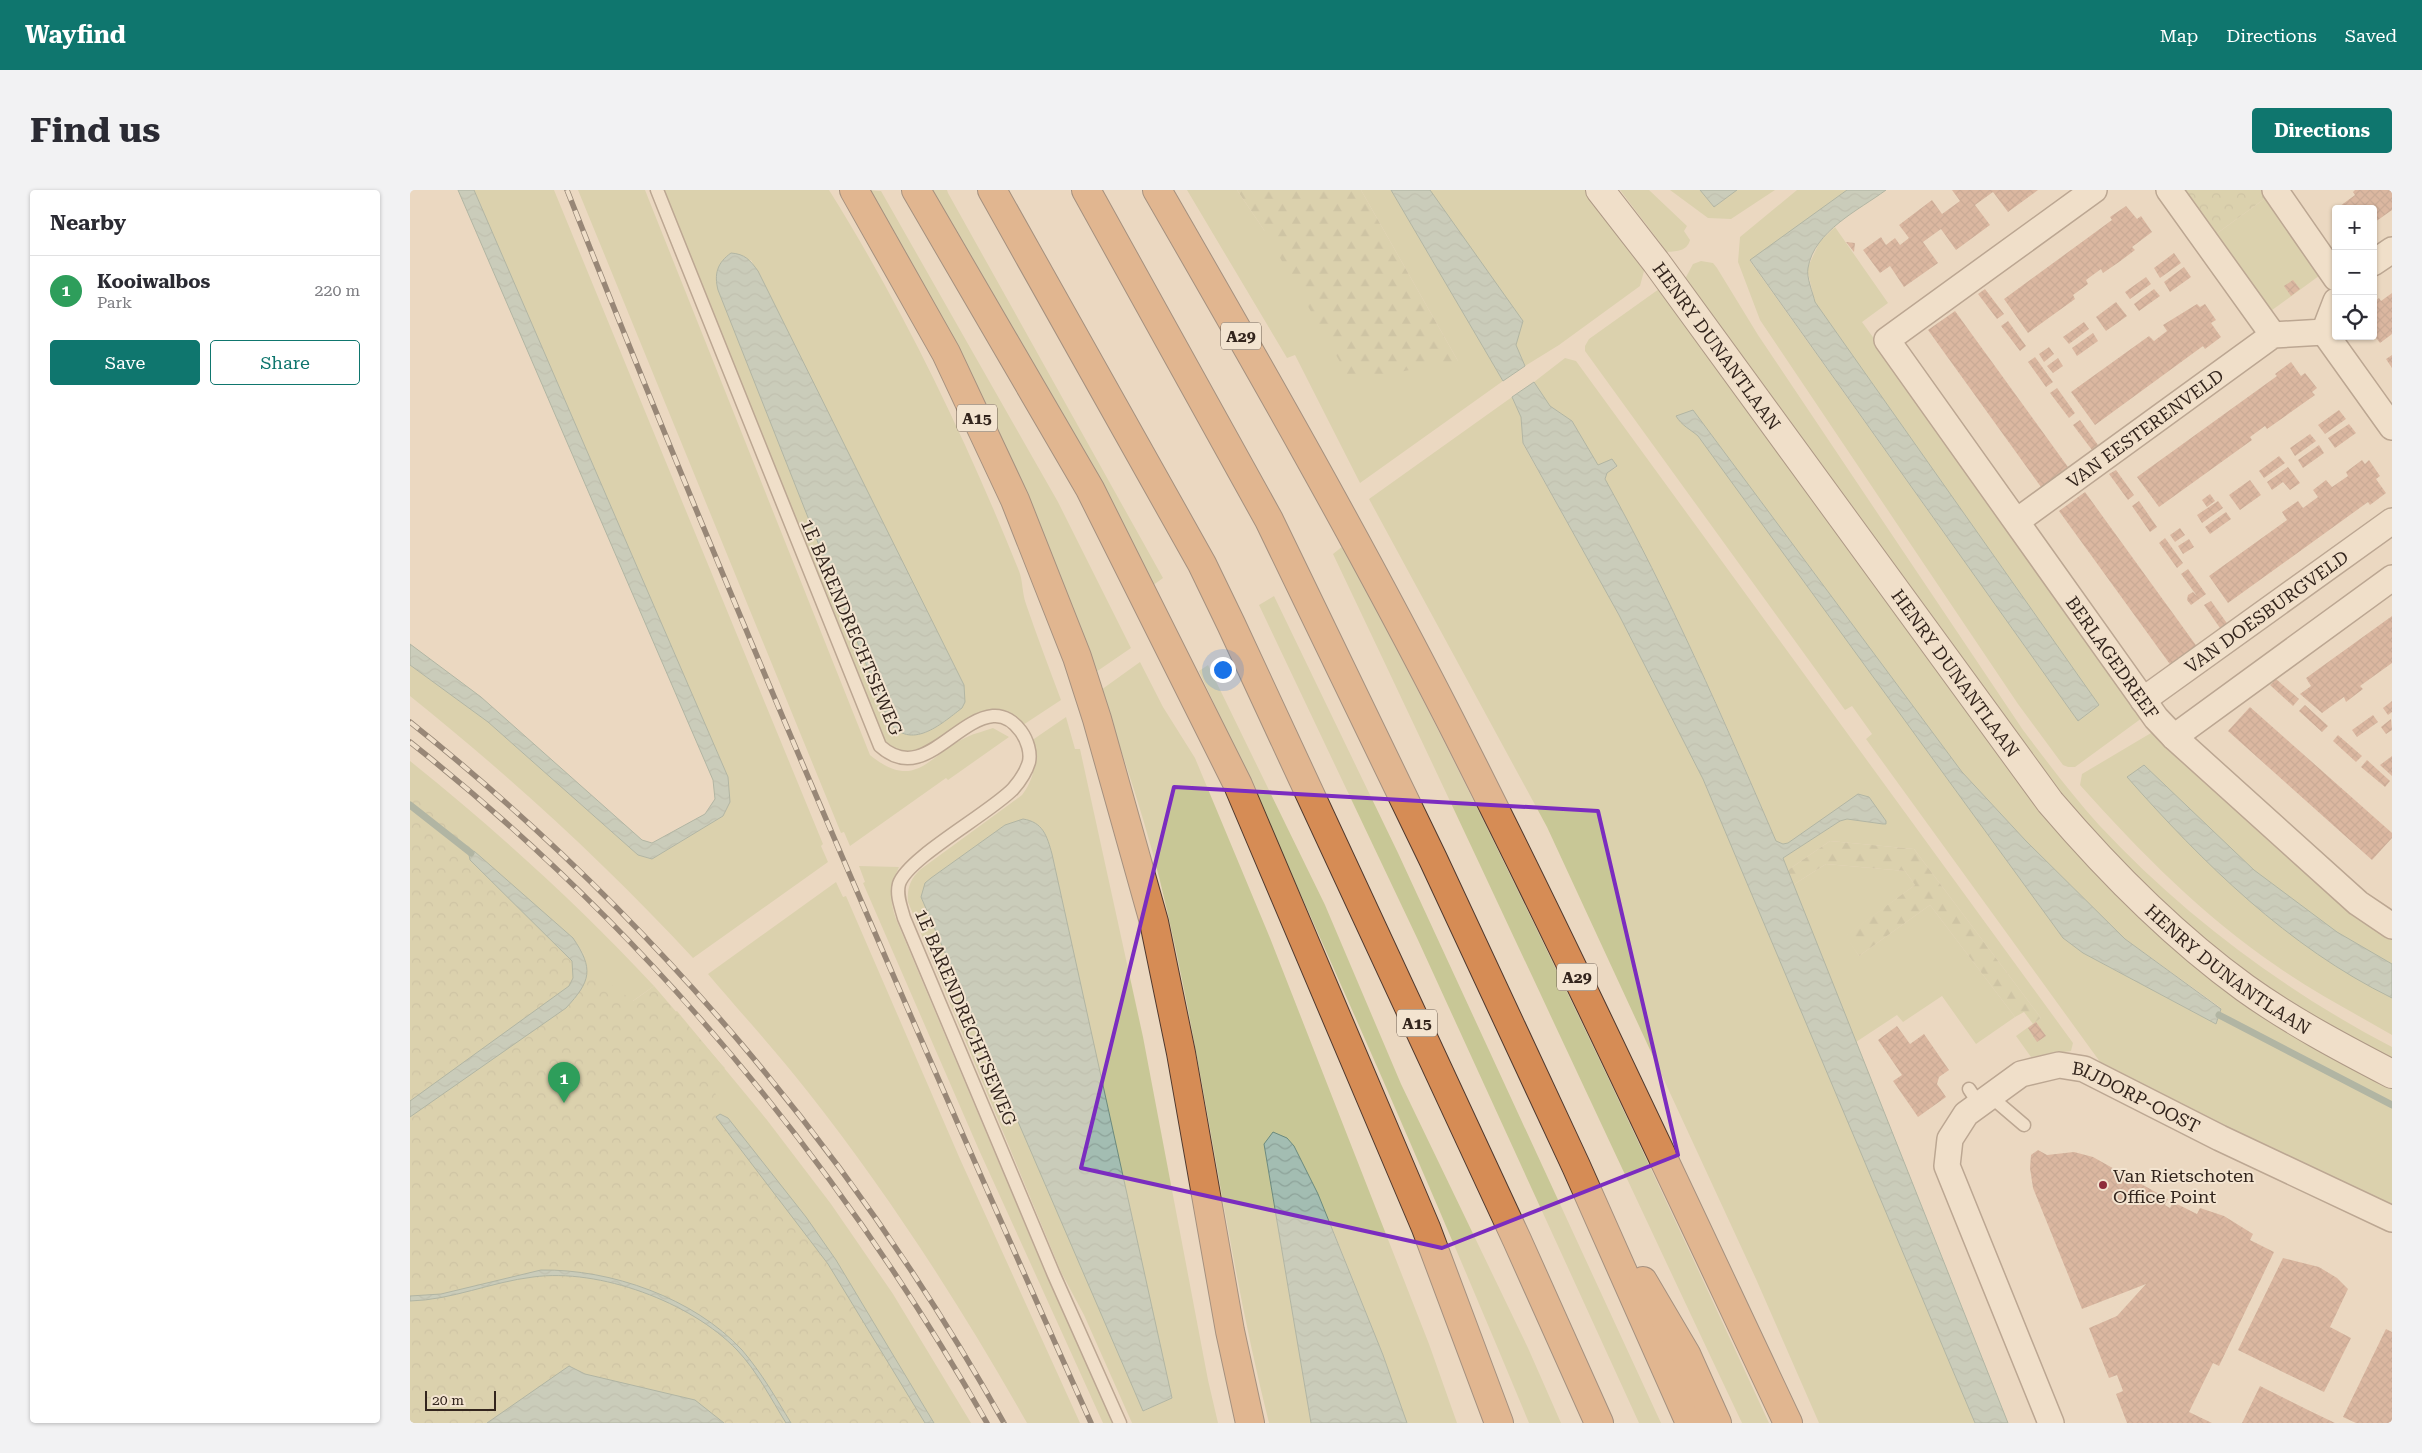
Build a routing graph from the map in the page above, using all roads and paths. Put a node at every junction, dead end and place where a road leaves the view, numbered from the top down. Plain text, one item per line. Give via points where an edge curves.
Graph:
1 (657, 190) edge
2 (854, 190) edge
3 (916, 190) edge
4 (992, 190) edge
5 (1086, 190) edge
6 (1157, 190) edge
7 (1600, 190) edge
8 (2094, 190) edge
9 (2168, 190) edge
10 (2275, 190) edge
11 (2392, 250) edge
12 (2377, 260) edge
13 (2332, 272) edge
14 (2332, 311) edge
15 (2324, 332) junction
16 (2273, 335) junction
17 (2392, 428) edge
18 (2017, 521) junction
19 (2392, 521) edge
20 (2392, 578) edge
21 (2143, 700) junction
22 (2174, 737) junction
23 (2391, 923) edge
24 (2392, 1074) edge
25 (1979, 1097) junction
26 (2024, 1125) dead end
27 (1576, 1166) junction
28 (2392, 1220) edge
29 (1120, 1423) edge
30 (1250, 1423) edge
31 (1499, 1423) edge
32 (1600, 1423) edge
33 (1690, 1423) edge
34 (1717, 1423) edge
35 (1788, 1423) edge
36 (2051, 1423) edge

1 - 29 lane, 1E BARENDRECHTSEWEG via 880,746 897,758 919,756 975,721 995,716 1012,722 1027,742 1029,761 1013,789 913,864 900,882 899,901 1054,1275
2 - 30 highway, A15 via 946,353 1015,500 1077,657 1097,719 1154,922
3 - 31 highway via 1090,489 1238,785 1426,1228
4 - 32 highway, A15 via 1202,564
5 - 27 highway via 1269,520 1433,859
6 - 35 highway, A29 via 1324,482 1450,721 1578,979
7 - 24 main road, HENRY DUNANTLAAN via 2050,802 2094,853 2192,946 2245,988 2328,1041
8 - 18 street, BERLAGEDREEF via 1887,340
9 - 16 street
10 - 13 street
11 - 12 street
14 - 15 street
15 - 16 street
15 - 17 street
16 - 18 street, VAN EESTERENVELD
18 - 21 street, BERLAGEDREEF
19 - 21 street, VAN DOESBURGVELD
20 - 22 street
21 - 22 street, BERLAGEDREEF
22 - 23 street, BERLAGEDREEF via 2358,903
25 - 26 lane
25 - 28 street, BIJDORP-OOST via 2021,1074 2059,1065 2084,1069
25 - 36 street, BIJDORP-OOST via 1950,1139 1947,1166
27 - 33 highway
27 - 34 highway via 1686,1354

